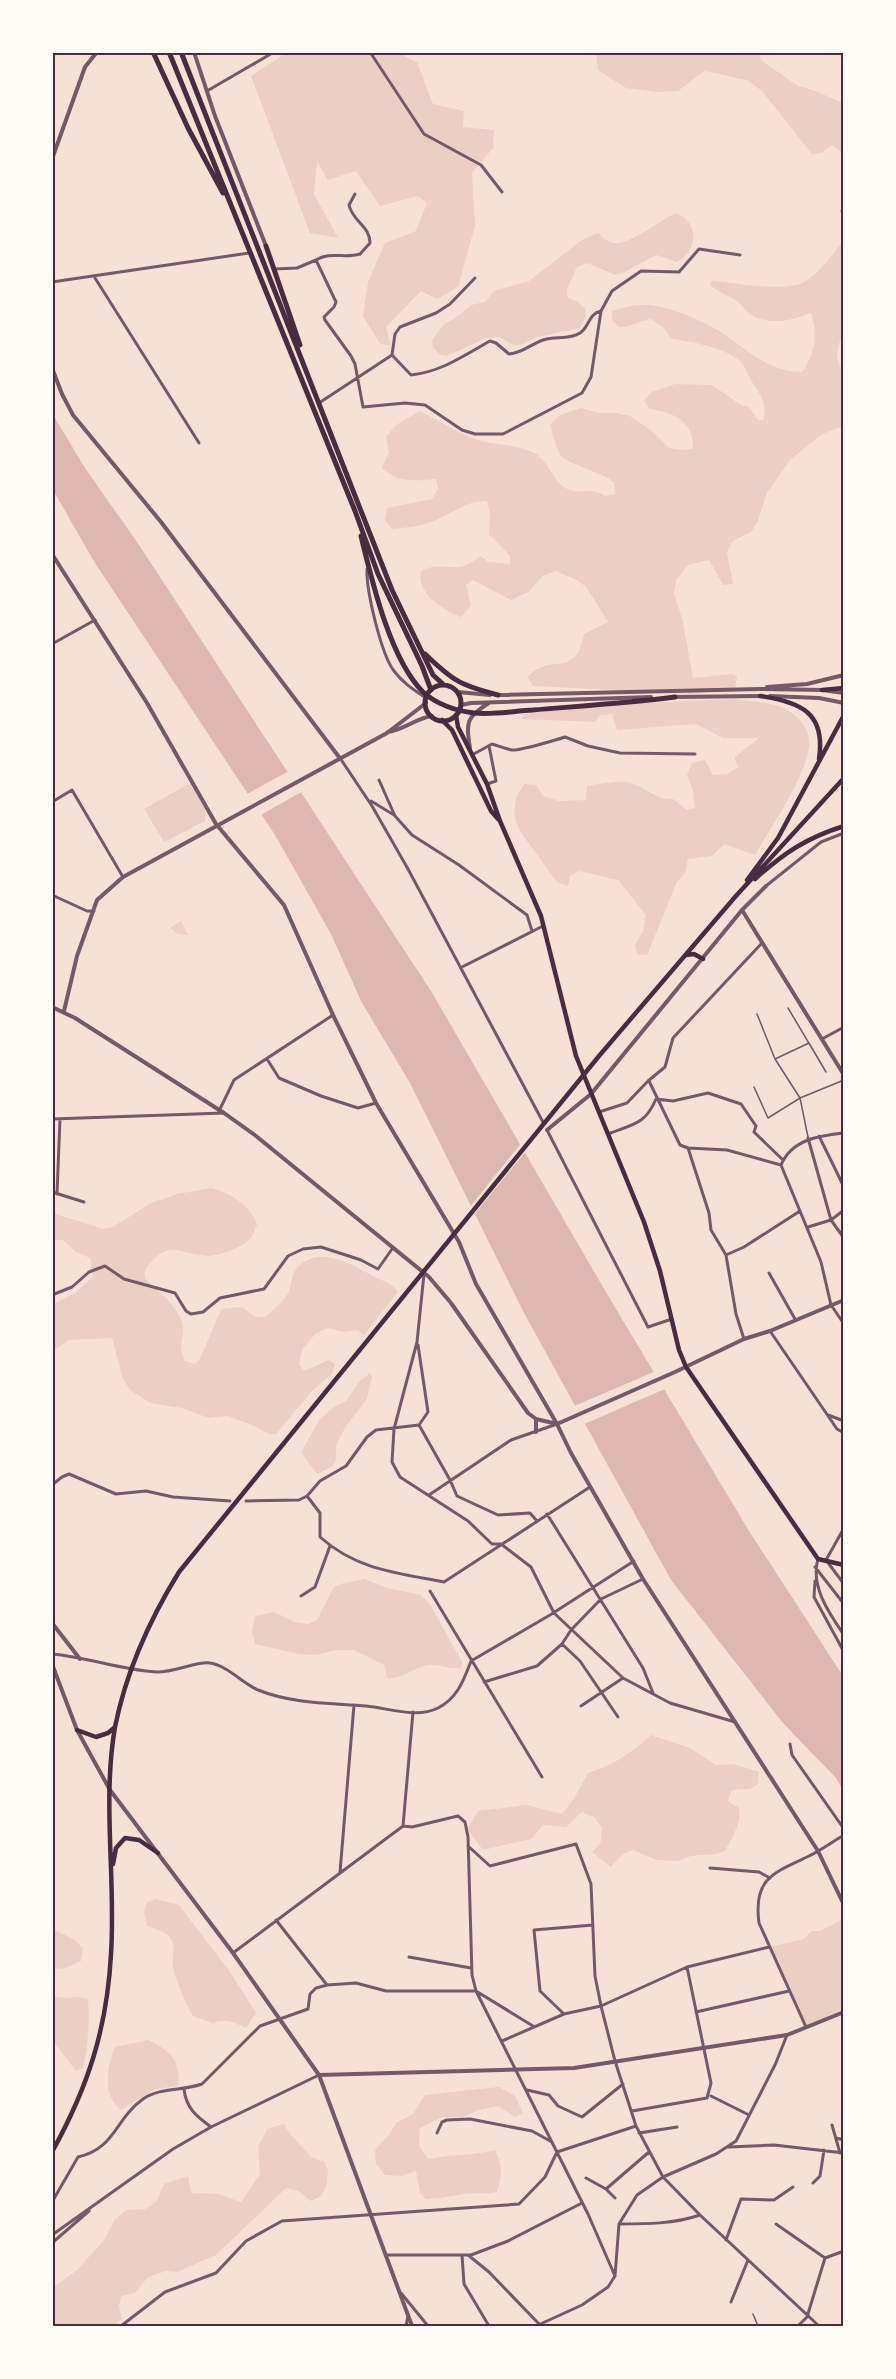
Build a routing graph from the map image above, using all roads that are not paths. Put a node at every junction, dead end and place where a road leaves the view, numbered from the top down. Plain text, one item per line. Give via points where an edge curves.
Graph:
1 (97, 52) edge
2 (153, 52) edge
3 (169, 52) edge
4 (181, 52) edge
5 (194, 52) edge
6 (274, 52) edge
7 (370, 52) edge
8 (207, 91) junction
9 (52, 159) edge
10 (502, 192) dead end
11 (354, 194) dead end
12 (232, 211) junction
13 (266, 246) joint
14 (249, 253) junction
15 (740, 255) dead end
16 (316, 260) junction
17 (274, 269) junction
18 (95, 278) junction
19 (475, 278) dead end
20 (52, 282) edge
21 (601, 311) junction
22 (392, 356) junction
23 (52, 368) edge
24 (358, 378) junction
25 (320, 403) junction
26 (199, 442) dead end
27 (355, 511) junction
28 (52, 554) edge
29 (368, 564) junction
30 (95, 620) junction
31 (52, 644) edge
32 (422, 650) junction
33 (843, 675) edge
34 (444, 685) junction
35 (843, 688) edge
36 (760, 689) junction
37 (431, 690) junction
38 (822, 690) junction
39 (458, 692) junction
40 (843, 693) edge
41 (498, 695) junction
42 (760, 696) junction
43 (675, 697) junction
44 (426, 701) junction
45 (489, 702) junction
46 (843, 703) edge
47 (461, 705) junction
48 (456, 715) junction
49 (843, 715) edge
50 (432, 716) junction
51 (442, 720) junction
52 (387, 733) junction
53 (489, 746) junction
54 (471, 753) junction
55 (695, 754) dead end
56 (338, 758) junction
57 (818, 763) junction
58 (843, 778) edge
59 (379, 780) dead end
60 (487, 784) junction
61 (368, 800) junction
62 (52, 802) edge
63 (395, 816) junction
64 (500, 821) junction
65 (216, 824) junction
66 (843, 826) edge
67 (843, 833) edge
68 (123, 877) junction
69 (766, 886) joint
70 (52, 895) edge
71 (735, 897) junction
72 (729, 904) junction
73 (742, 910) junction
74 (94, 911) junction
75 (544, 925) junction
76 (532, 931) junction
77 (762, 943) junction
78 (684, 956) junction
79 (703, 958) junction
80 (462, 967) junction
81 (52, 1007) edge
82 (788, 1008) dead end
83 (63, 1011) junction
84 (757, 1014) dead end
85 (333, 1015) junction
86 (843, 1027) edge
87 (822, 1039) junction
88 (267, 1059) junction
89 (775, 1059) junction
90 (843, 1075) edge
91 (843, 1080) edge
92 (648, 1081) junction
93 (754, 1087) dead end
94 (591, 1094) junction
95 (800, 1098) junction
96 (656, 1099) junction
97 (376, 1103) junction
98 (219, 1110) junction
99 (599, 1112) junction
100 (224, 1113) junction
101 (52, 1119) edge
102 (60, 1119) junction
103 (548, 1130) junction
104 (843, 1133) edge
105 (608, 1134) junction
106 (819, 1136) junction
107 (808, 1138) junction
108 (688, 1148) junction
109 (783, 1160) junction
110 (781, 1165) junction
111 (843, 1187) edge
112 (52, 1192) edge
113 (57, 1194) junction
114 (84, 1202) dead end
115 (843, 1210) edge
116 (800, 1211) junction
117 (831, 1220) junction
118 (807, 1227) junction
119 (843, 1238) edge
120 (392, 1249) junction
121 (726, 1255) junction
122 (424, 1273) junction
123 (769, 1273) dead end
124 (52, 1295) edge
125 (843, 1300) edge
126 (831, 1305) junction
127 (672, 1319) junction
128 (795, 1319) junction
129 (843, 1324) edge
130 (770, 1331) junction
131 (744, 1339) junction
132 (417, 1341) junction
133 (686, 1366) junction
134 (827, 1414) junction
135 (536, 1419) junction
136 (843, 1421) edge
137 (558, 1424) junction
138 (419, 1425) junction
139 (394, 1429) junction
140 (536, 1432) junction
141 (843, 1432) edge
142 (450, 1480) junction
143 (52, 1485) edge
144 (590, 1487) junction
145 (429, 1495) junction
146 (307, 1496) junction
147 (230, 1501) dead end
148 (246, 1501) dead end
149 (547, 1515) junction
150 (537, 1521) junction
151 (843, 1528) edge
152 (501, 1544) junction
153 (330, 1546) junction
154 (818, 1559) junction
155 (826, 1560) junction
156 (634, 1561) junction
157 (843, 1565) edge
158 (816, 1567) junction
159 (815, 1578) junction
160 (643, 1579) junction
161 (843, 1584) edge
162 (594, 1587) junction
163 (430, 1591) dead end
164 (301, 1596) dead end
165 (601, 1599) junction
166 (843, 1604) edge
167 (554, 1613) junction
168 (52, 1623) edge
169 (572, 1629) junction
170 (843, 1635) edge
171 (562, 1644) junction
172 (843, 1652) edge
173 (52, 1654) edge
174 (80, 1659) junction
175 (471, 1660) junction
176 (52, 1664) edge
177 (623, 1678) junction
178 (484, 1682) junction
179 (600, 1693) junction
180 (653, 1695) junction
181 (354, 1705) junction
182 (581, 1706) dead end
183 (413, 1712) junction
184 (618, 1717) dead end
185 (735, 1722) junction
186 (115, 1727) junction
187 (77, 1730) junction
188 (790, 1744) dead end
189 (542, 1777) dead end
190 (110, 1790) junction
191 (403, 1826) junction
192 (843, 1829) edge
193 (843, 1835) edge
194 (468, 1846) junction
195 (818, 1851) junction
196 (158, 1854) junction
197 (710, 1868) dead end
198 (340, 1872) junction
199 (111, 1876) junction
200 (770, 1878) junction
201 (843, 1905) edge
202 (276, 1920) junction
203 (593, 1925) junction
204 (769, 1947) junction
205 (234, 1953) junction
206 (409, 1957) dead end
207 (687, 1967) junction
208 (471, 1968) junction
209 (327, 1985) junction
210 (789, 1990) junction
211 (476, 1991) junction
212 (601, 2006) junction
213 (696, 2012) junction
214 (843, 2012) edge
215 (564, 2014) junction
216 (279, 2019) junction
217 (533, 2026) junction
218 (806, 2027) junction
219 (788, 2035) junction
220 (502, 2041) junction
221 (705, 2048) junction
222 (615, 2061) junction
223 (517, 2070) junction
224 (319, 2075) junction
225 (623, 2084) junction
226 (184, 2089) junction
227 (527, 2090) junction
228 (710, 2095) junction
229 (631, 2111) junction
230 (749, 2115) junction
231 (832, 2124) dead end
232 (636, 2126) junction
233 (211, 2127) junction
234 (677, 2127) dead end
235 (437, 2133) dead end
236 (639, 2133) junction
237 (836, 2139) junction
238 (843, 2140) edge
239 (552, 2142) junction
240 (727, 2147) junction
241 (824, 2151) junction
242 (52, 2152) edge
243 (557, 2152) junction
244 (649, 2152) junction
245 (842, 2153) edge
246 (663, 2177) junction
247 (586, 2178) dead end
248 (813, 2183) dead end
249 (793, 2187) dead end
250 (606, 2189) junction
251 (103, 2197) junction
252 (615, 2198) dead end
253 (52, 2202) edge
254 (582, 2203) junction
255 (371, 2215) junction
256 (700, 2215) junction
257 (619, 2224) junction
258 (776, 2224) dead end
259 (52, 2235) edge
260 (726, 2240) junction
261 (52, 2243) edge
262 (843, 2251) edge
263 (386, 2255) junction
264 (462, 2255) junction
265 (468, 2255) junction
266 (825, 2258) junction
267 (748, 2260) junction
268 (615, 2276) junction
269 (398, 2290) junction
270 (731, 2302) dead end
271 (753, 2314) dead end
272 (408, 2315) junction
273 (807, 2317) junction
274 (121, 2326) edge
275 (406, 2326) edge
276 (412, 2326) edge
277 (428, 2326) edge
278 (489, 2326) edge
279 (538, 2326) edge
280 (758, 2326) edge
281 (798, 2326) edge
282 (819, 2326) edge

1 - 9 street via 85,67
2 - 12 highway
3 - 12 highway
4 - 25 highway
5 - 8 street
6 - 8 street
7 - 10 street via 424,134 481,165
8 - 13 street
11 - 16 street via 350,211 370,235 370,243 360,254 328,254
12 - 14 highway
13 - 17 highway
14 - 18 street
14 - 27 highway
15 - 21 street via 699,249 679,272 641,271 612,291
16 - 17 street via 297,268
16 - 24 street via 336,302 325,320 351,356
17 - 25 highway
18 - 20 street
18 - 26 street
19 - 22 street via 450,304 400,327
21 - 22 street via 573,336 544,339 509,354 489,341 451,363 421,374 411,375
21 - 24 street via 591,377 582,393 503,434 462,430 425,405 363,407
22 - 24 street
23 - 56 street via 73,415 161,522
24 - 25 street
25 - 32 highway via 393,590
27 - 29 highway
27 - 37 highway via 378,573
28 - 30 street
29 - 43 highway via 394,646 408,672 424,692 444,705 499,713
29 - 44 street via 367,585 392,669
30 - 31 street
30 - 65 street
32 - 34 highway via 433,675
32 - 41 highway via 465,686
33 - 36 street
34 - 37 highway
34 - 39 highway
35 - 38 main road
36 - 38 street
36 - 41 street
37 - 44 highway
38 - 40 street
39 - 41 street
39 - 47 highway
42 - 43 street
42 - 46 street
42 - 57 main road via 800,706 815,722 821,733
43 - 45 street
44 - 50 highway
44 - 52 street
45 - 47 street
45 - 54 street via 470,717 467,727
47 - 48 highway
48 - 51 highway
48 - 54 main road
49 - 57 main road
50 - 51 highway
50 - 52 street
51 - 64 main road via 452,730 491,811
52 - 56 street
53 - 54 street
53 - 55 street via 514,751 565,737 620,753
53 - 60 street via 496,781
54 - 60 main road
56 - 61 street
56 - 65 street
57 - 72 main road via 778,838
58 - 71 main road
59 - 63 street
60 - 64 main road
61 - 63 street
61 - 80 street
62 - 68 street via 72,790
63 - 76 street via 412,835 527,915
64 - 75 main road
65 - 68 street
65 - 85 street via 284,905
66 - 71 main road via 790,849
67 - 69 street via 821,842
68 - 74 street via 97,900
69 - 73 street
70 - 74 street
71 - 72 main road
72 - 78 main road
73 - 77 street
73 - 79 street
74 - 83 street
75 - 76 street
75 - 94 main road via 576,1056
76 - 80 street
77 - 87 street
77 - 92 street via 673,1038 665,1067
78 - 79 main road via 694,954
78 - 186 main road via 179,1572 129,1673
79 - 94 street
80 - 103 street
81 - 83 street
82 - 89 lane via 826,1072 809,1043
83 - 98 street
84 - 89 lane
85 - 88 street
85 - 97 street
86 - 87 street
87 - 90 street
88 - 97 street via 279,1078 321,1096 358,1108
88 - 98 street via 234,1080
89 - 95 lane
91 - 95 lane
92 - 96 street
92 - 99 street via 627,1103
93 - 95 lane via 768,1118
94 - 99 main road
94 - 103 street
95 - 107 lane
96 - 105 street via 649,1115
96 - 108 street via 680,1145
96 - 109 street via 673,1101 708,1093 741,1104 756,1126 754,1132
97 - 137 street via 459,1242 476,1284
98 - 100 street
99 - 105 main road
100 - 102 street
100 - 120 street
101 - 102 street
102 - 113 street
103 - 127 street via 648,1327
104 - 106 street
105 - 127 main road via 647,1232
106 - 107 street
106 - 111 street
107 - 109 street
107 - 117 street
108 - 110 street via 727,1149
108 - 121 street via 711,1230
109 - 110 street
110 - 116 street
112 - 113 street
113 - 114 street
115 - 117 street
116 - 118 street
116 - 121 street
117 - 118 street
117 - 119 street
118 - 126 street via 821,1262
120 - 122 street
120 - 124 street via 378,1269 321,1247 303,1249 288,1256 264,1289 220,1298 203,1312 192,1314 175,1293 124,1279 105,1266
121 - 131 street
122 - 132 street
122 - 135 street via 451,1303
123 - 128 street
125 - 126 street
126 - 128 street
126 - 129 street
127 - 133 main road via 678,1350
128 - 130 street
130 - 131 street
130 - 134 street
131 - 133 street
132 - 138 street via 428,1412
132 - 139 street
133 - 137 street
133 - 154 main road
134 - 136 street
134 - 141 street
135 - 137 street
135 - 140 street
137 - 140 street
137 - 144 street
138 - 139 street
138 - 142 street
139 - 145 street via 392,1462 396,1470 400,1477
139 - 146 street via 376,1430 346,1466 320,1481
140 - 142 street via 511,1440
142 - 145 street
142 - 150 street via 457,1497 498,1515 530,1513
143 - 147 street via 69,1474 116,1494 146,1491
144 - 149 street
144 - 156 street
145 - 152 street via 468,1521 492,1544
146 - 148 street via 299,1500
146 - 153 street via 320,1513 320,1537
149 - 150 street
149 - 162 street
150 - 152 street
151 - 155 street
152 - 153 street via 444,1582 371,1568
152 - 167 street via 531,1567
153 - 164 street via 315,1587
154 - 155 main road
154 - 158 street
155 - 157 main road
155 - 161 street
156 - 160 street
156 - 162 street
158 - 159 street
158 - 166 street
159 - 170 street
159 - 172 street via 814,1598
160 - 165 street
160 - 185 street
162 - 165 street
162 - 167 street
163 - 175 street
165 - 169 street
165 - 180 street via 643,1668
167 - 169 street
167 - 175 street
168 - 174 street
169 - 171 street
169 - 177 street
171 - 178 street via 537,1666
171 - 179 street via 580,1661
173 - 174 street
174 - 181 street via 157,1672 209,1663 257,1689 286,1699
175 - 178 street
175 - 183 street via 462,1685 450,1700 428,1712
176 - 187 street
177 - 179 street
177 - 180 street
178 - 189 street
179 - 182 street
179 - 184 street
180 - 185 street
181 - 183 street
181 - 198 street
183 - 191 street
185 - 195 street
186 - 187 main road via 96,1737
186 - 190 main road
187 - 190 street
188 - 192 street via 792,1755
190 - 196 street
190 - 199 main road
191 - 194 street via 458,1816 465,1822
191 - 198 street
193 - 195 street
194 - 203 street via 490,1866 576,1844 591,1884
194 - 208 street
195 - 200 street via 784,1866
195 - 201 street
196 - 199 main road via 139,1840 125,1838 116,1848
196 - 205 street
197 - 200 street via 759,1872
198 - 202 street
199 - 242 main road via 111,1952 101,2035 70,2119
200 - 204 street via 760,1891 756,1906
202 - 205 street
202 - 209 street
203 - 212 street via 595,1976
203 - 215 street via 534,1930 540,1991
204 - 207 street
204 - 210 street
205 - 216 street
206 - 208 street
207 - 212 street
207 - 213 street
208 - 211 street
209 - 211 street via 356,1983 387,1991
209 - 216 street via 310,1994 308,2009
210 - 213 street
210 - 218 street
211 - 217 street
211 - 220 street
212 - 215 street
212 - 222 street
213 - 221 street
214 - 218 street
215 - 217 street
216 - 224 street
216 - 226 street via 260,2025 202,2084
217 - 220 street
218 - 219 street
219 - 221 street
219 - 230 street
220 - 223 street
221 - 222 street
221 - 228 street
222 - 223 street via 574,2068
222 - 225 street
223 - 224 street
223 - 227 street
224 - 233 street
224 - 255 street
225 - 227 street via 582,2117 558,2106 549,2095
225 - 229 street
226 - 233 street via 192,2113
226 - 253 street via 145,2097 128,2111 98,2151 78,2157
227 - 239 street
228 - 229 street
228 - 230 street
229 - 232 street
230 - 240 street via 736,2141
231 - 237 street
232 - 236 street
232 - 243 street
233 - 251 street
234 - 236 street
235 - 239 street via 442,2122 470,2119 532,2131
236 - 244 street
237 - 238 street
237 - 245 street
239 - 243 street
240 - 241 street via 774,2145
240 - 246 street
241 - 245 street
241 - 248 street via 820,2176
243 - 254 street
243 - 255 street via 545,2177 519,2204
244 - 246 street
244 - 250 street
246 - 256 street
246 - 257 street via 637,2195
247 - 250 street
249 - 260 street via 774,2200 741,2199
250 - 252 street
251 - 259 street
251 - 261 street
254 - 265 street via 508,2241
254 - 268 street
255 - 263 street
255 - 274 street via 282,2221 246,2241 216,2273 165,2292
256 - 257 street via 686,2220
256 - 260 street
257 - 268 street
258 - 266 street
260 - 267 street
262 - 266 street
263 - 264 street
263 - 269 street
264 - 265 street
264 - 278 street via 464,2284
265 - 279 street via 489,2272
266 - 273 street
267 - 270 street
267 - 273 street
268 - 279 street via 608,2287 582,2305
269 - 272 street
269 - 277 street
271 - 280 lane
272 - 275 street
272 - 276 street
273 - 281 street
273 - 282 street

